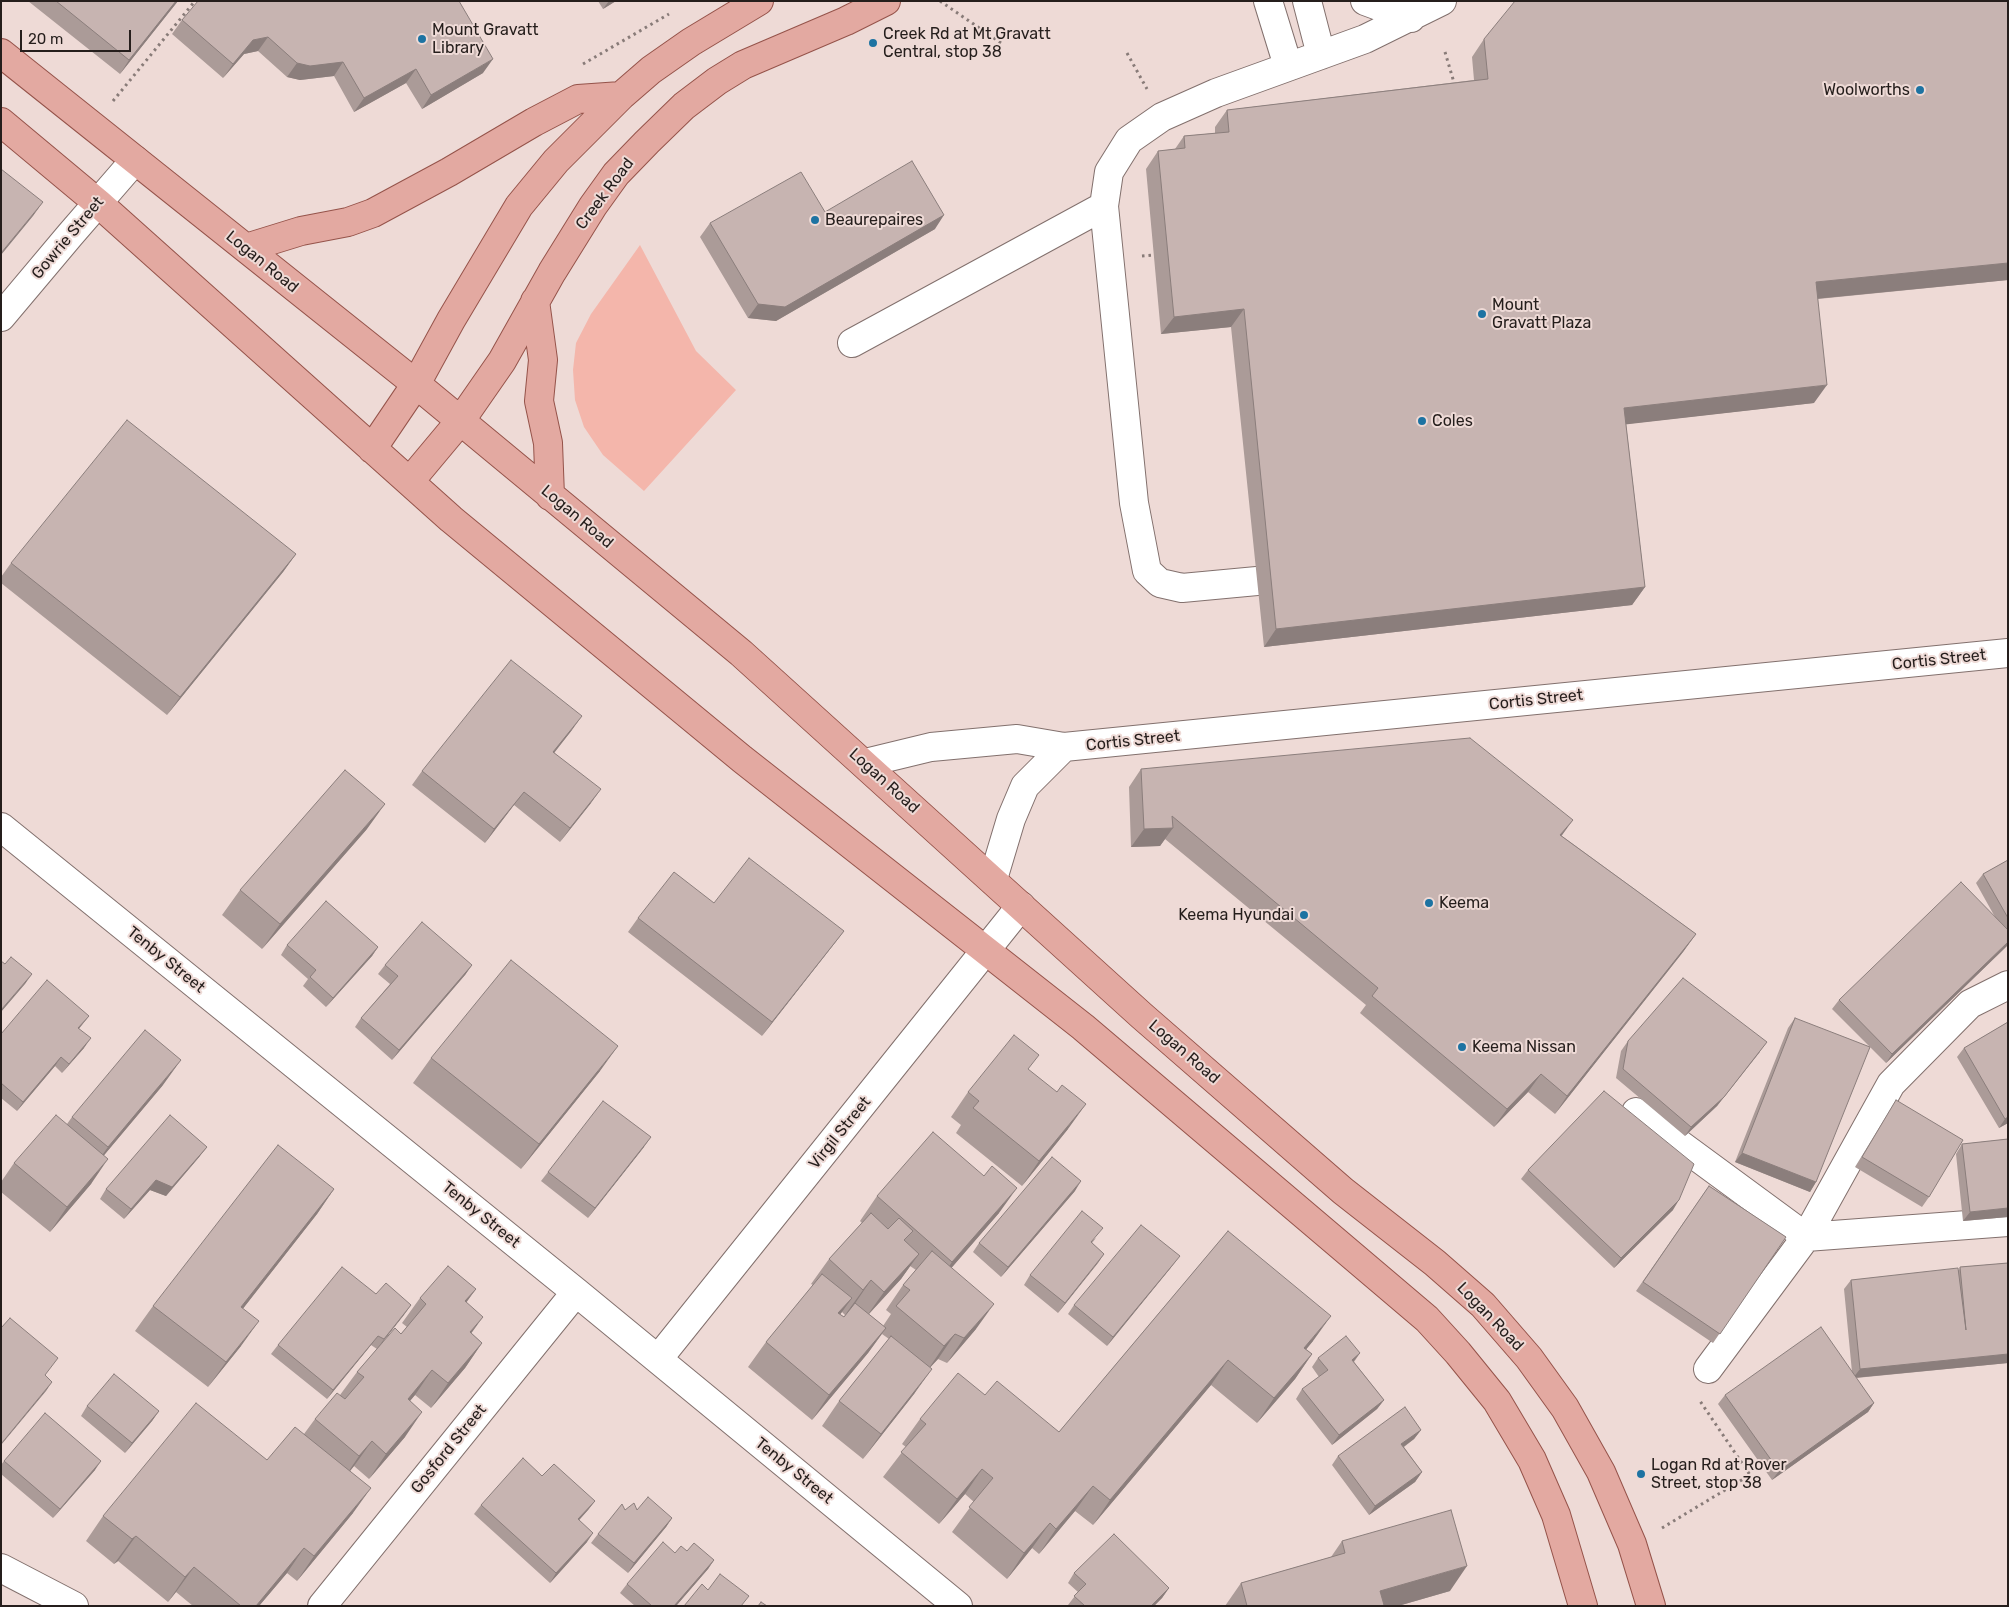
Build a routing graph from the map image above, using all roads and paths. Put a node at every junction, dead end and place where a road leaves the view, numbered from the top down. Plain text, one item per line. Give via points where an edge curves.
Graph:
1 (195, 1) edge
2 (759, 1) edge
3 (886, 1) edge
4 (940, 1) edge
5 (1268, 1) edge
6 (1307, 1) edge
7 (1364, 1) edge
8 (1442, 1) edge
9 (674, 11) dead end
10 (1410, 18) junction
11 (1004, 45) dead end
12 (1445, 52) dead end
13 (1, 53) edge
14 (1127, 53) dead end
15 (1321, 55) junction
16 (581, 65) dead end
17 (1288, 66) junction
18 (1456, 89) edge
19 (621, 96) junction
20 (1162, 117) junction
21 (1, 122) edge
22 (92, 126) junction
23 (135, 160) junction
24 (98, 203) junction
25 (1104, 206) junction
26 (246, 248) junction
27 (535, 301) junction
28 (1, 317) edge
29 (852, 343) dead end
30 (416, 384) junction
31 (460, 420) junction
32 (372, 449) junction
33 (410, 481) junction
34 (550, 496) junction
35 (1257, 581) dead end
36 (2008, 653) edge
37 (1064, 747) junction
38 (865, 763) junction
39 (1, 827) edge
40 (993, 880) junction
41 (1021, 906) junction
42 (986, 951) junction
43 (2008, 985) edge
44 (1636, 1112) dead end
45 (2008, 1222) edge
46 (1806, 1237) junction
47 (576, 1292) junction
48 (658, 1359) junction
49 (1708, 1369) joint
50 (1632, 1544) junction
51 (1, 1568) edge
52 (74, 1606) edge
53 (322, 1606) edge
54 (958, 1606) edge
55 (1584, 1606) edge
56 (1651, 1606) edge

1 - 22 path
2 - 19 main road via 691,42
3 - 27 main road, Creek Road via 743,65 684,106 616,174
4 - 11 path
5 - 17 street
6 - 15 street
7 - 10 street
8 - 10 street
9 - 16 path
10 - 15 street
12 - 18 path
13 - 22 main road, Logan Road
14 - 20 path
15 - 17 street
17 - 20 street
19 - 26 main road via 578,99 373,213 348,222 301,230
19 - 30 main road via 556,161 519,206
20 - 25 street via 1129,140 1109,172
21 - 24 main road
22 - 23 main road, Logan Road
23 - 24 street, Gowrie Street
23 - 26 main road, Logan Road
24 - 28 street, Gowrie Street
24 - 32 main road
25 - 29 street
25 - 35 street via 1136,519 1147,571 1160,583 1182,588
26 - 30 main road, Logan Road
27 - 31 main road, Creek Road via 502,361
27 - 34 main road via 543,360 538,400 548,443
30 - 31 main road, Logan Road
30 - 32 main road
31 - 33 main road, Creek Road
31 - 34 main road, Logan Road
32 - 33 main road
33 - 42 main road via 742,759
34 - 38 main road, Logan Road via 741,653
36 - 37 street, Cortis Street
37 - 38 street, Cortis Street via 1017,739 931,747
37 - 40 street, Cortis Street via 1025,786
38 - 40 main road, Logan Road
39 - 47 street, Tenby Street
40 - 41 main road, Logan Road
41 - 42 street, Virgil Street
41 - 50 main road, Logan Road via 1343,1191 1435,1263 1482,1306 1529,1358 1565,1408 1601,1472
42 - 48 street, Virgil Street
42 - 55 main road via 1082,1027 1385,1282 1440,1333 1497,1401 1532,1460 1556,1516
43 - 46 street via 1970,1004 1891,1084
44 - 46 street
45 - 46 street
46 - 49 street
47 - 48 street, Tenby Street
47 - 53 street, Gosford Street
48 - 54 street, Tenby Street
49 - 50 path via 1699,1400 1750,1475
50 - 56 main road, Logan Road
51 - 52 street

